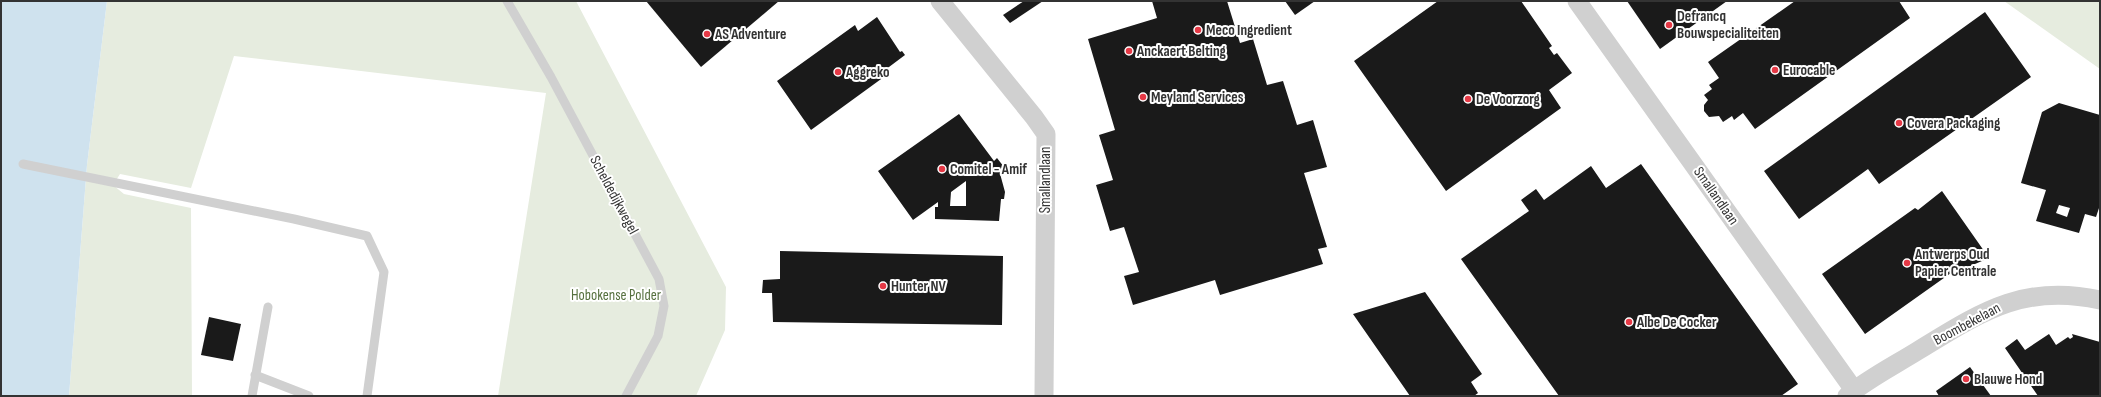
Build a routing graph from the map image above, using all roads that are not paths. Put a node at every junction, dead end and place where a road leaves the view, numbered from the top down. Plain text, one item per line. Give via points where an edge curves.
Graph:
1 (507, 1) edge
2 (940, 1) edge
3 (1577, 1) edge
4 (23, 164) dead end
5 (2100, 300) edge
6 (268, 306) dead end
7 (255, 375) junction
8 (1851, 393) edge
9 (252, 396) edge
10 (309, 396) edge
11 (367, 396) edge
12 (626, 396) edge
13 (1044, 396) edge

1 - 12 lane, Scheldedijkwegel via 660,279 664,306 658,336
2 - 13 street, Smallandlaan via 1046,134
3 - 8 street, Smallandlaan
4 - 11 lane via 367,236 384,272
5 - 8 street, Boombekelaan via 2059,294 2034,296 2002,304 1973,317
6 - 7 lane
7 - 9 lane
7 - 10 lane

